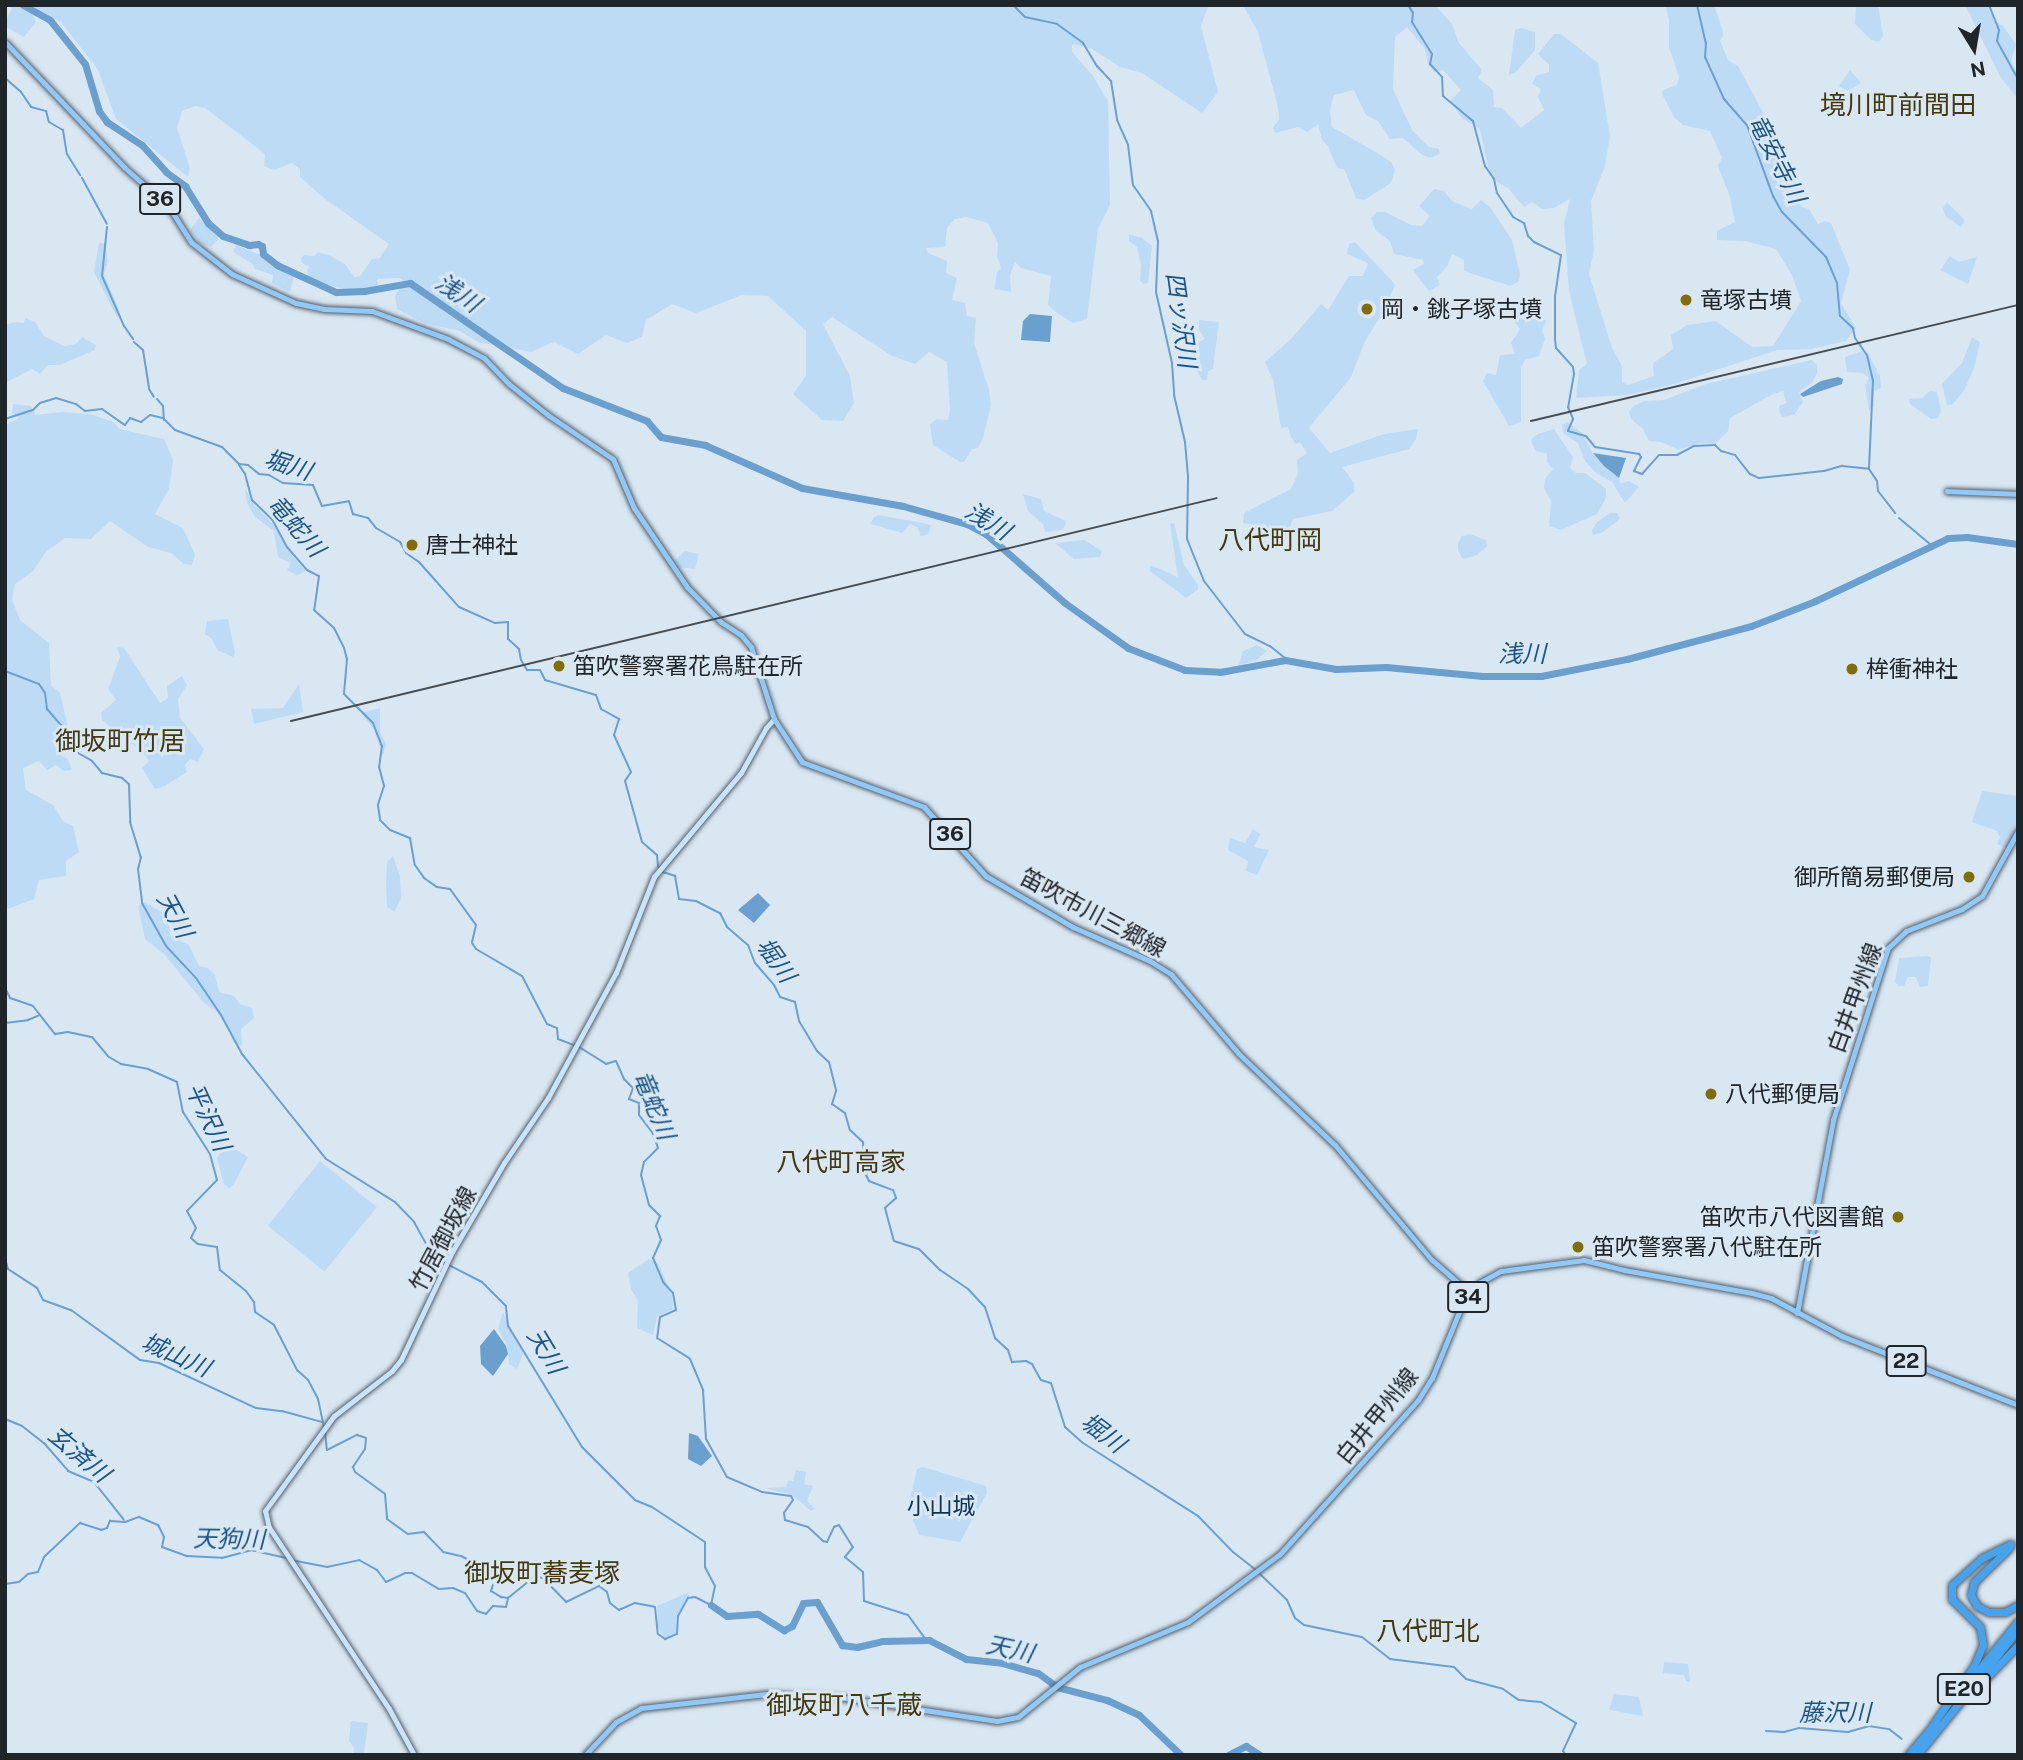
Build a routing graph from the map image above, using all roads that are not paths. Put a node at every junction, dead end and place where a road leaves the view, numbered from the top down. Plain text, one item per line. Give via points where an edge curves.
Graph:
1 (5, 42) edge
2 (1947, 491) dead end
3 (2018, 494) edge
4 (775, 719) junction
5 (2018, 831) edge
6 (1470, 1293) junction
7 (1797, 1312) junction
8 (2018, 1405) edge
9 (2018, 1605) edge
10 (2018, 1621) edge
11 (2018, 1630) edge
12 (2018, 1645) edge
13 (1932, 1727) junction
14 (1925, 1745) junction
15 (414, 1755) edge
16 (585, 1755) edge
17 (1908, 1755) edge
18 (1917, 1755) edge

1 - 4 main road, 笛吹市川三郷線 / 36 via 124,167 169,207 191,242 232,274 296,303 372,311 448,339 484,358 548,415 613,459 634,508 687,586 751,647
2 - 3 main road
4 - 6 main road, 笛吹市川三郷線 / 36 via 805,765 924,807 986,876 1073,927 1171,974 1239,1054 1335,1145 1432,1261
4 - 15 main road, 竹居御坂線 via 741,773 660,869 644,897 623,958 447,1263 401,1360 325,1427 265,1511 266,1523 389,1709
5 - 7 main road, 白井甲州線 via 1982,896 1906,931 1888,948 1833,1120
6 - 7 main road, 白井甲州線 / 34 via 1501,1270 1584,1260 1752,1293
6 - 16 main road, 白井甲州線 / 34 via 1418,1400 1280,1554 1188,1622 1090,1662 1018,1717 997,1721 791,1693 656,1704 620,1719
7 - 8 main road, 22 via 1842,1336
9 - 13 highway via 2005,1612 1989,1612 1977,1606 1971,1595 1974,1582 2011,1544 1982,1558 1952,1585 1952,1599 1980,1627 1983,1645
10 - 13 highway, E20
11 - 14 highway, E20
12 - 14 highway
13 - 17 highway, E20
14 - 18 highway, E20

